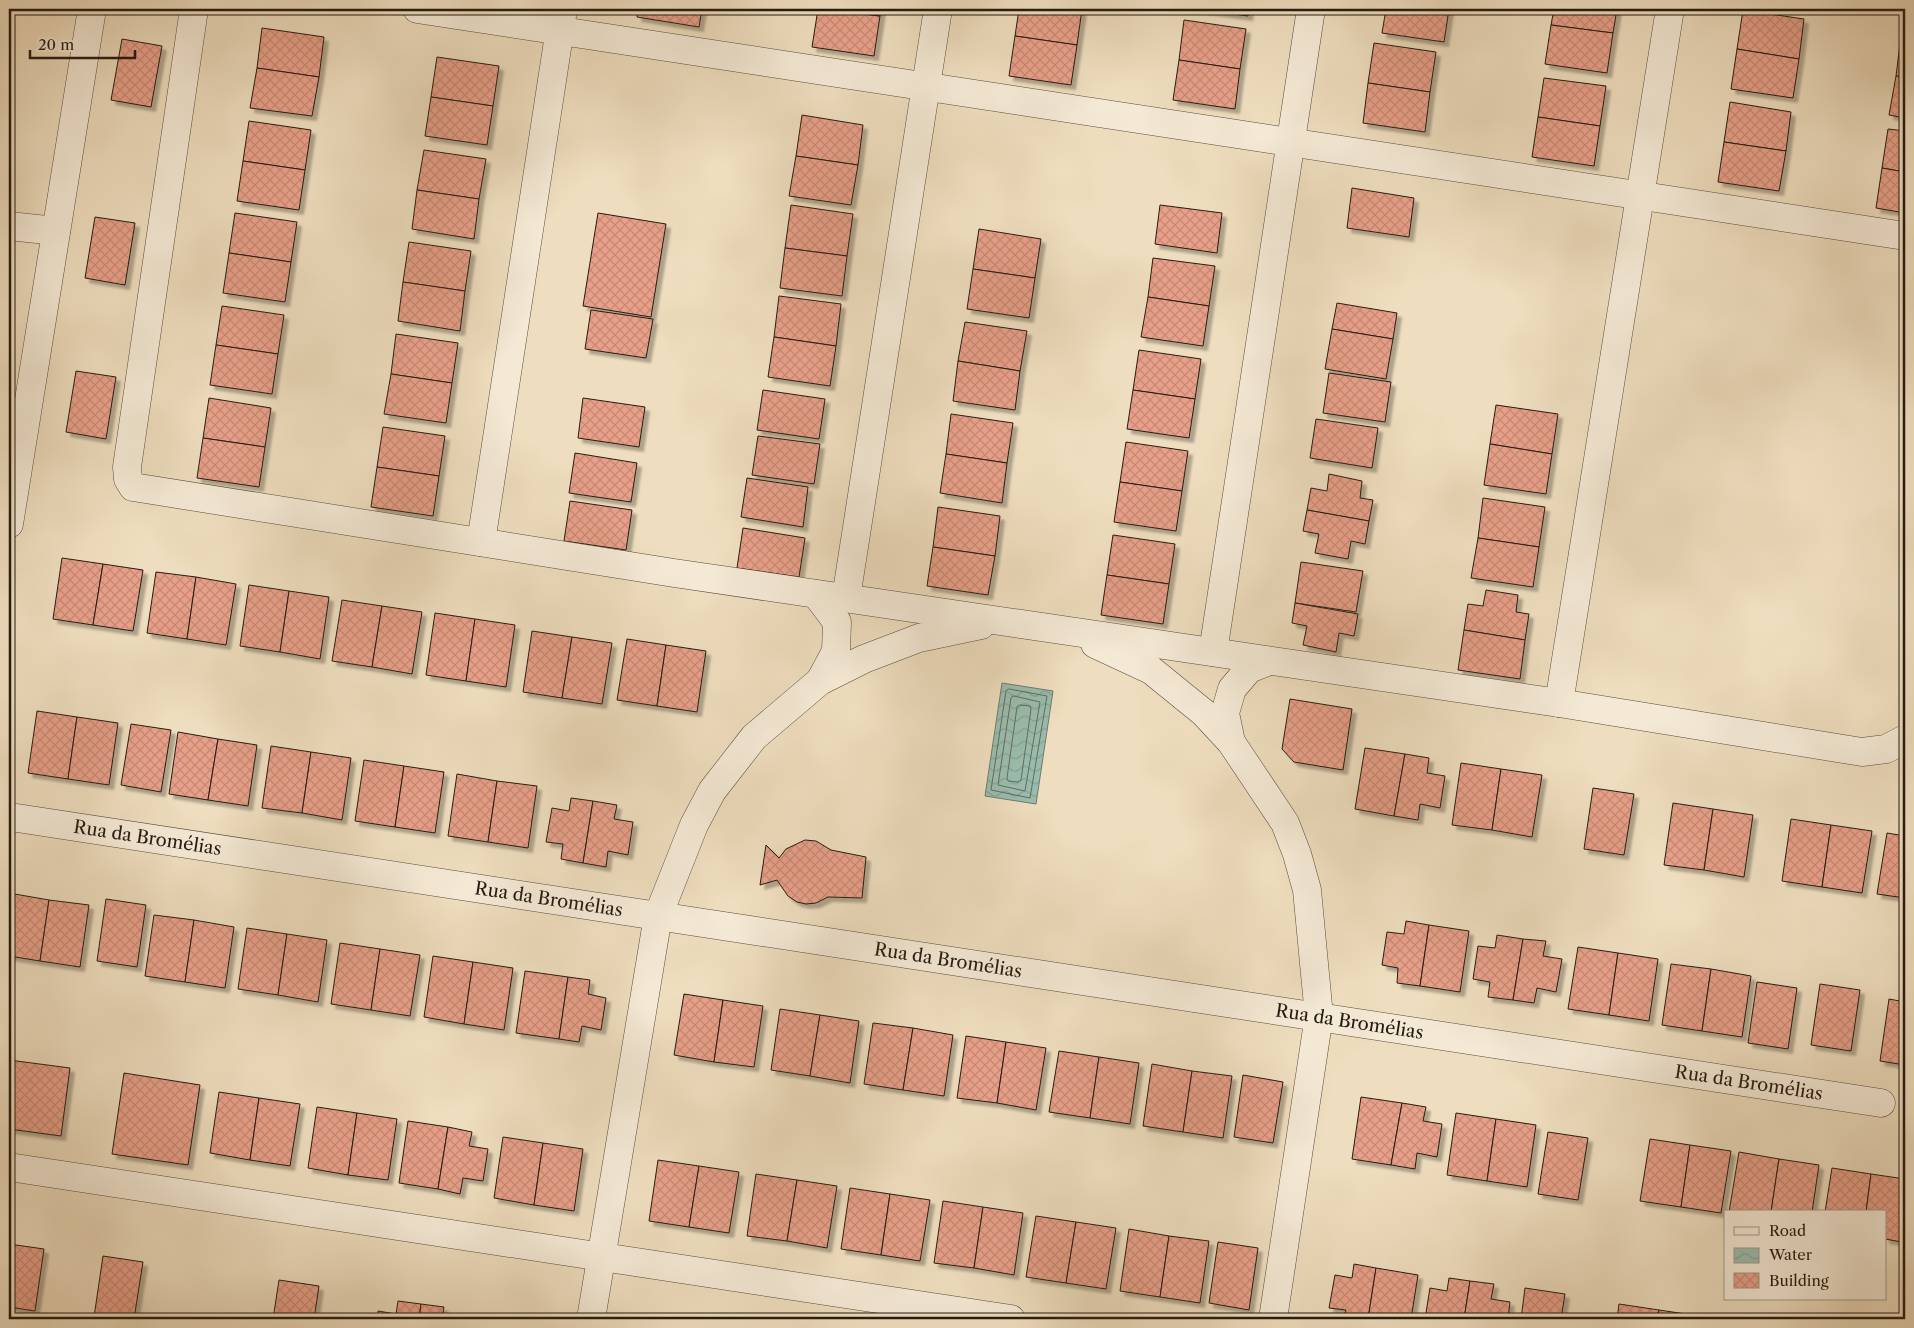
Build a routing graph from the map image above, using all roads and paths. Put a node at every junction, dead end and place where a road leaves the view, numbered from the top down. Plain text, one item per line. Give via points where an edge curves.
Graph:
1 (92, 9) edge
2 (194, 9) edge
3 (417, 9) edge
4 (938, 9) edge
5 (1311, 9) edge
6 (1670, 9) edge
7 (562, 20) edge
8 (926, 86) junction
9 (1290, 142) junction
10 (1640, 195) junction
11 (9, 226) edge
12 (56, 231) junction
13 (1905, 236) edge
14 (9, 524) edge
15 (481, 542) junction
16 (816, 594) junction
17 (846, 598) junction
18 (1002, 621) junction
19 (1067, 630) junction
20 (1213, 652) junction
21 (1269, 661) junction
22 (820, 681) junction
23 (1559, 703) junction
24 (1905, 739) edge
25 (1231, 742) junction
26 (17, 818) dead end
27 (658, 916) junction
28 (1319, 1016) junction
29 (1881, 1103) dead end
30 (9, 1167) edge
31 (601, 1257) junction
32 (592, 1319) edge
33 (1011, 1319) edge
34 (1273, 1319) edge

1 - 12 street
2 - 15 street via 127,467 129,484 146,491
3 - 7 street
4 - 8 street
5 - 9 street
6 - 10 street
7 - 8 street
7 - 15 street
8 - 9 street
8 - 17 street
9 - 10 street
9 - 20 street
10 - 13 street
10 - 23 street
11 - 12 street
12 - 14 street
15 - 16 street
16 - 17 street
16 - 22 street via 837,622 836,651
17 - 18 street
18 - 19 street
18 - 22 street via 919,638 864,659
19 - 20 street
19 - 25 street via 1151,670 1204,713
20 - 21 street
21 - 23 street
21 - 25 street via 1249,669 1232,689 1225,713
22 - 27 street via 754,737 712,790 694,825
23 - 24 street via 1862,752 1886,749
25 - 28 street via 1285,824 1297,854 1308,890
26 - 27 street, Rua da Bromélias
27 - 28 street, Rua da Bromélias
27 - 31 street
28 - 29 street, Rua da Bromélias
28 - 34 street
30 - 31 street
31 - 32 street
31 - 33 street

